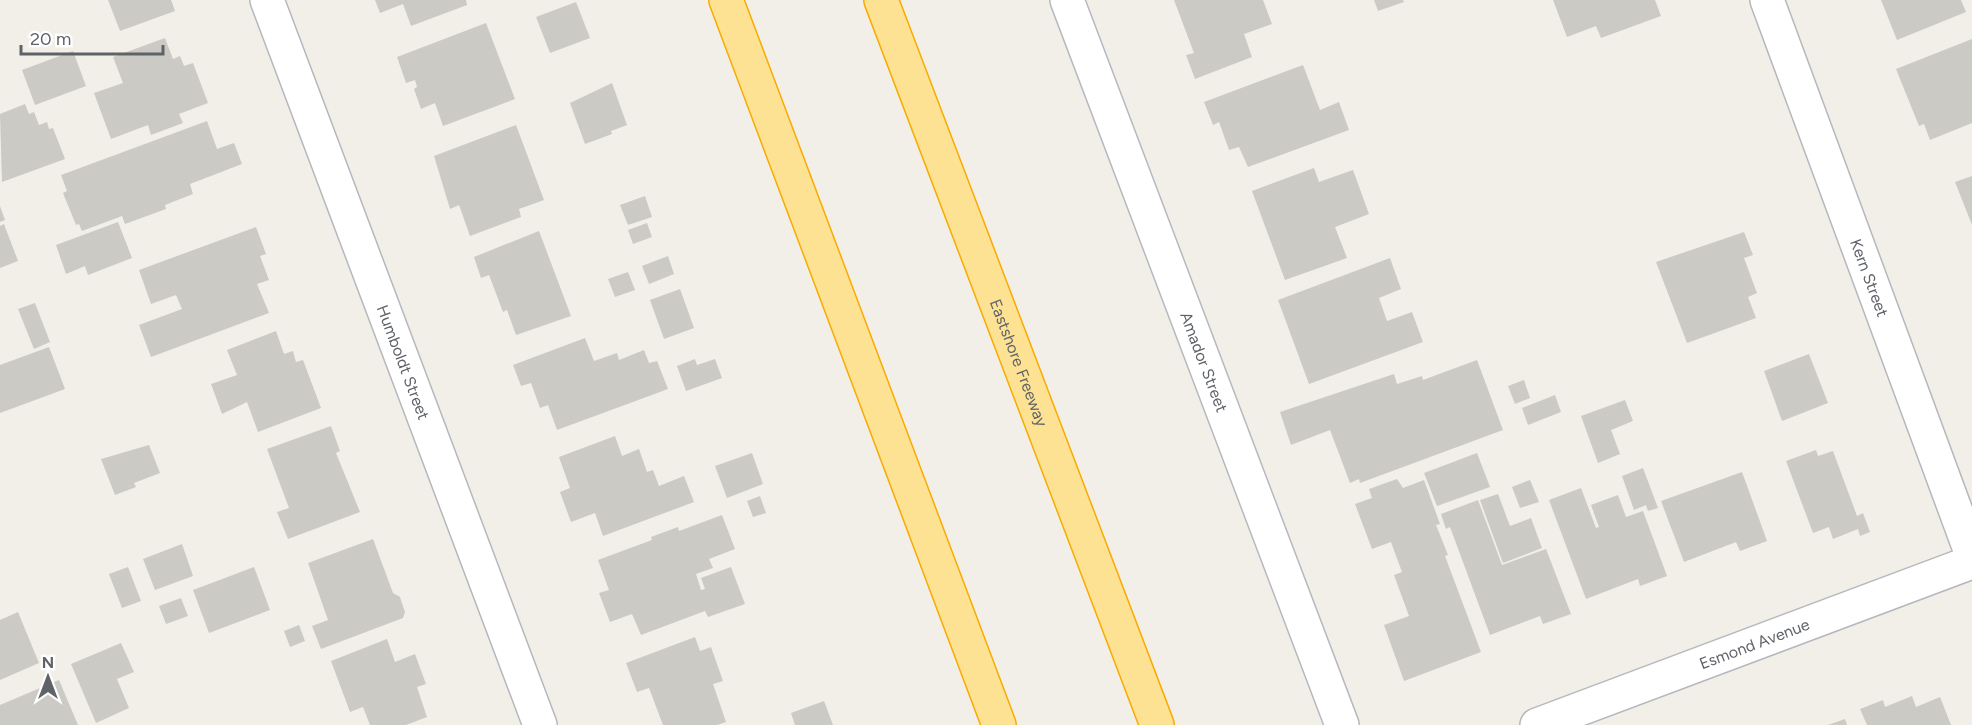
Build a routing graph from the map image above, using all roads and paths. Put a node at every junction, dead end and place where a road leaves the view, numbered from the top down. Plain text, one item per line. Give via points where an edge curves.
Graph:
1 (267, 0) edge
2 (726, 0) edge
3 (881, 0) edge
4 (1067, 0) edge
5 (1767, 0) edge
6 (1972, 555) edge
7 (1972, 562) edge
8 (540, 725) edge
9 (999, 725) edge
10 (1157, 725) edge
11 (1342, 725) edge
12 (1537, 725) edge

1 - 8 street, Humboldt Street
2 - 9 highway
3 - 10 highway, Eastshore Freeway
4 - 11 street, Amador Street
5 - 6 street, Kern Street
7 - 12 street, Esmond Avenue

